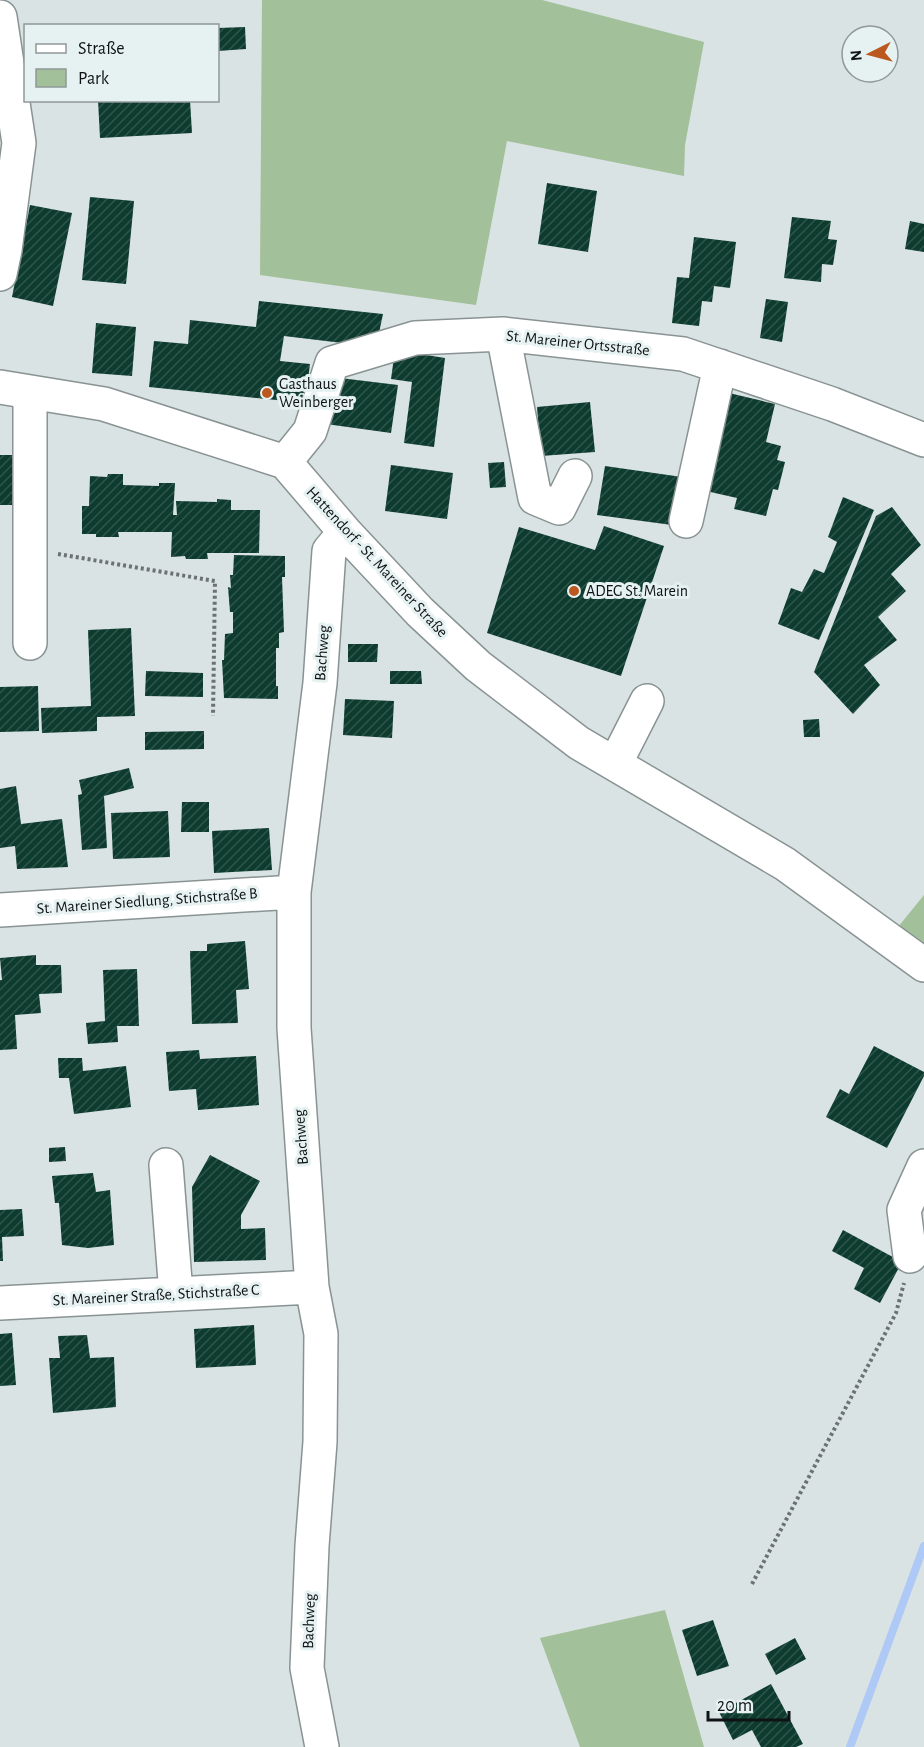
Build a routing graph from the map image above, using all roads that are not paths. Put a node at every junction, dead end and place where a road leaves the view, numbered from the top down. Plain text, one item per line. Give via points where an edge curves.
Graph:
1 (0, 17) edge
2 (0, 274) edge
3 (503, 334) junction
4 (720, 366) junction
5 (15, 389) edge
6 (924, 440) edge
7 (285, 462) junction
8 (575, 476) dead end
9 (686, 521) dead end
10 (345, 532) junction
11 (30, 643) dead end
12 (647, 701) dead end
13 (615, 764) junction
14 (294, 892) junction
15 (0, 910) edge
16 (924, 965) edge
17 (166, 1165) dead end
18 (924, 1166) edge
19 (910, 1256) road end
20 (312, 1287) junction
21 (176, 1294) junction
22 (0, 1304) edge
23 (322, 1747) edge

1 - 2 street via 19,143
3 - 4 street, St. Mareiner Ortsstraße via 683,354
3 - 7 street, St. Mareiner Ortsstraße via 414,338 332,363 310,431
3 - 8 street via 535,498 559,508
4 - 6 street, St. Mareiner Ortsstraße
4 - 9 street
5 - 7 street via 104,404
5 - 11 street via 30,549
7 - 10 street, Hattendorf - St. Mareiner Straße
10 - 13 street, Hattendorf - St. Mareiner Straße via 420,612 478,666 579,742
10 - 14 street, Bachweg via 329,551 320,683
12 - 13 street
13 - 16 street, Hattendorf - St. Mareiner Straße via 784,864
14 - 15 street, St. Mareiner Siedlung, Stichstraße B
14 - 20 street, Bachweg via 294,1028
17 - 21 street
18 - 19 street via 904,1210
20 - 21 street, St. Mareiner Straße, Stichstraße C
20 - 23 street, Bachweg via 321,1334 320,1418 307,1668
21 - 22 street, St. Mareiner Straße, Stichstraße C

